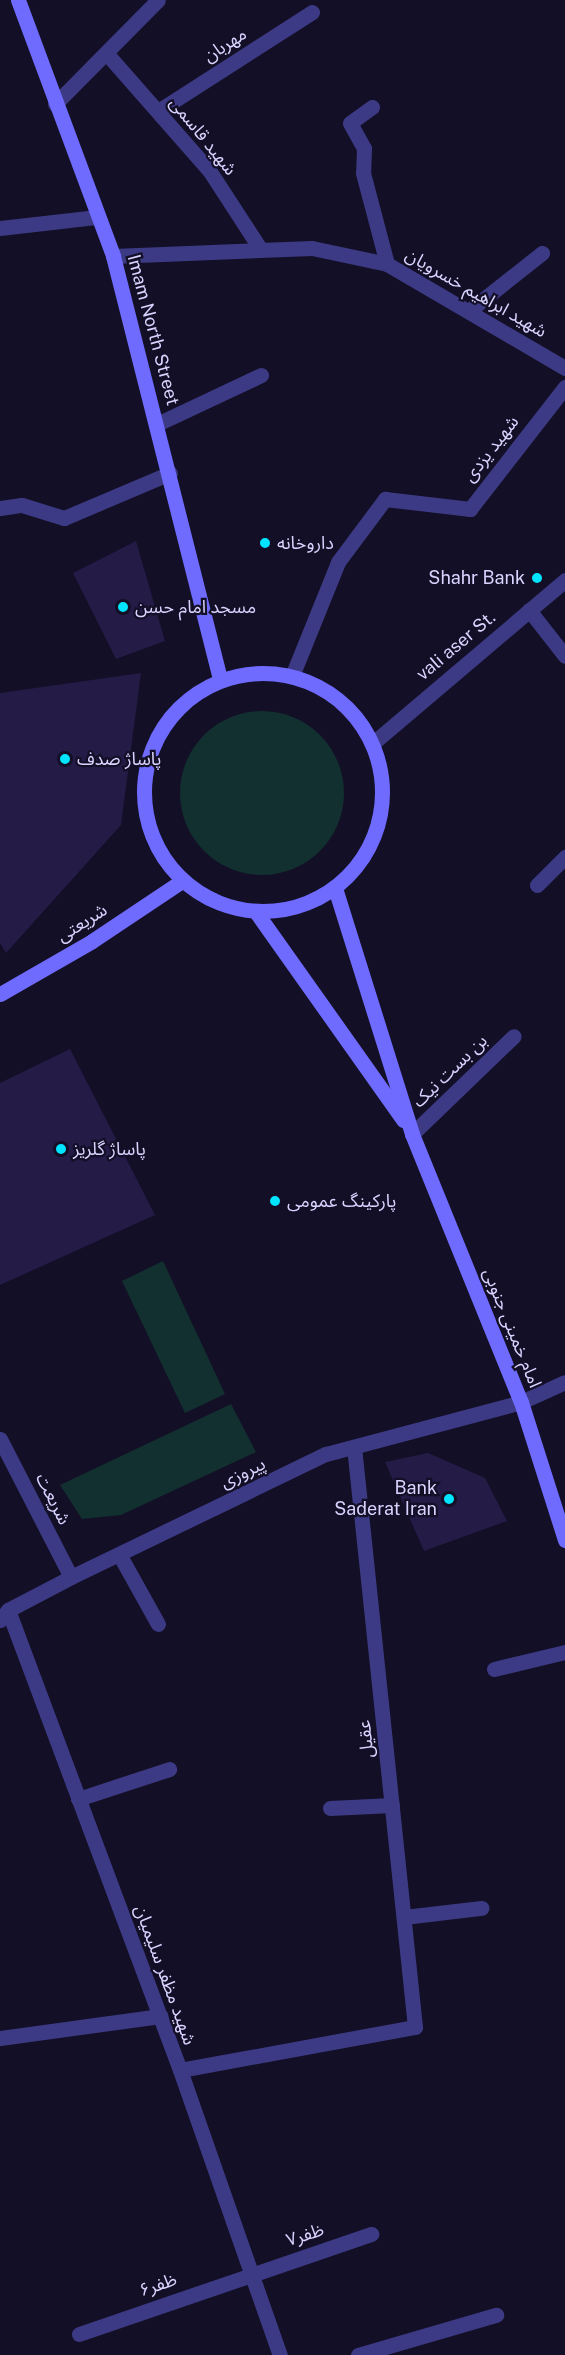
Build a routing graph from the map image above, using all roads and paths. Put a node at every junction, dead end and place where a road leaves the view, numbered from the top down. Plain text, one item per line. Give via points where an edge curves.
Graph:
1 (18, 0) edge
2 (158, 0) edge
3 (312, 12) dead end
4 (106, 54) junction
5 (55, 104) junction
6 (372, 107) dead end
7 (159, 111) junction
8 (97, 217) junction
9 (0, 228) edge
10 (261, 250) junction
11 (542, 253) dead end
12 (113, 256) junction
13 (387, 264) junction
14 (470, 310) junction
15 (565, 368) edge
16 (261, 375) dead end
17 (565, 387) edge
18 (158, 424) junction
19 (170, 473) junction
20 (0, 508) edge
21 (565, 580) edge
22 (529, 610) junction
23 (565, 656) edge
24 (292, 676) junction
25 (220, 680) junction
26 (373, 743) junction
27 (565, 857) edge
28 (182, 881) junction
29 (537, 885) dead end
30 (335, 888) junction
31 (256, 912) junction
32 (0, 994) edge
33 (514, 1036) dead end
34 (412, 1134) junction
35 (565, 1382) edge
36 (521, 1401) junction
37 (0, 1439) edge
38 (354, 1447) junction
39 (565, 1540) edge
40 (119, 1554) junction
41 (71, 1577) junction
42 (4, 1615) edge
43 (158, 1624) dead end
44 (565, 1652) edge
45 (494, 1669) dead end
46 (169, 1769) dead end
47 (78, 1799) junction
48 (392, 1805) junction
49 (330, 1808) dead end
50 (481, 1908) dead end
51 (404, 1917) junction
52 (160, 2016) junction
53 (0, 2038) edge
54 (180, 2070) junction
55 (371, 2234) dead end
56 (251, 2274) junction
57 (496, 2315) dead end
58 (79, 2334) dead end
59 (280, 2355) edge
60 (358, 2355) edge

1 - 5 main road, Imam North Street
2 - 4 street
3 - 7 street, مهربان
4 - 5 street
4 - 7 street, شهید قاسمی
5 - 8 main road, Imam North Street
6 - 13 street via 350,123 364,148 363,173
7 - 10 street, شهید قاسمی via 209,170
8 - 9 street
8 - 12 main road, Imam North Street
10 - 12 street, شهید ابراهیم خسرویان
10 - 13 street, شهید ابراهیم خسرویان via 312,248
11 - 14 street
12 - 18 main road, Imam North Street
13 - 14 street, شهید ابراهیم خسرویان
14 - 15 street, شهید ابراهیم خسرویان
16 - 18 street
17 - 24 street, شهید یزدی via 470,508 385,499 338,562
18 - 19 main road, Imam North Street
19 - 20 street via 64,518 22,505
19 - 25 main road, Imam North Street
21 - 22 street, vali aser St.
22 - 23 street
22 - 26 street, vali aser St.
24 - 25 main road via 256,672
24 - 26 main road via 325,689 346,707
25 - 28 main road via 186,700 159,732 145,770 143,810 157,849
26 - 30 main road via 382,782 379,822 362,859
27 - 29 street
28 - 31 main road via 216,903
28 - 32 main road, شریعتی via 92,941
30 - 31 main road via 284,910
30 - 34 main road
31 - 34 main road
33 - 34 street, بن بست نیک
34 - 36 main road, امام خمینی جنوبی
35 - 36 street, پیروزی
36 - 38 street, پیروزی
36 - 39 main road, امام خمینی جنوبی
37 - 41 street, شریعت
38 - 40 street, پیروزی via 327,1454
38 - 48 street, عقیل
40 - 41 street, پیروزی
40 - 43 street
41 - 42 street, پیروزی
42 - 47 street, شهید مظفر سلیمیان
44 - 45 street
46 - 47 street
47 - 52 street, شهید مظفر سلیمیان
48 - 49 street
48 - 51 street, عقیل
50 - 51 street
51 - 54 street, عقیل via 415,2027
52 - 53 street
52 - 54 street, شهید مظفر سلیمیان
54 - 56 street, شهید مظفر سلیمیان
55 - 56 street, ظفر۷
56 - 58 street, ظفر۶
56 - 59 street, شهید مظفر سلیمیان
57 - 60 street

